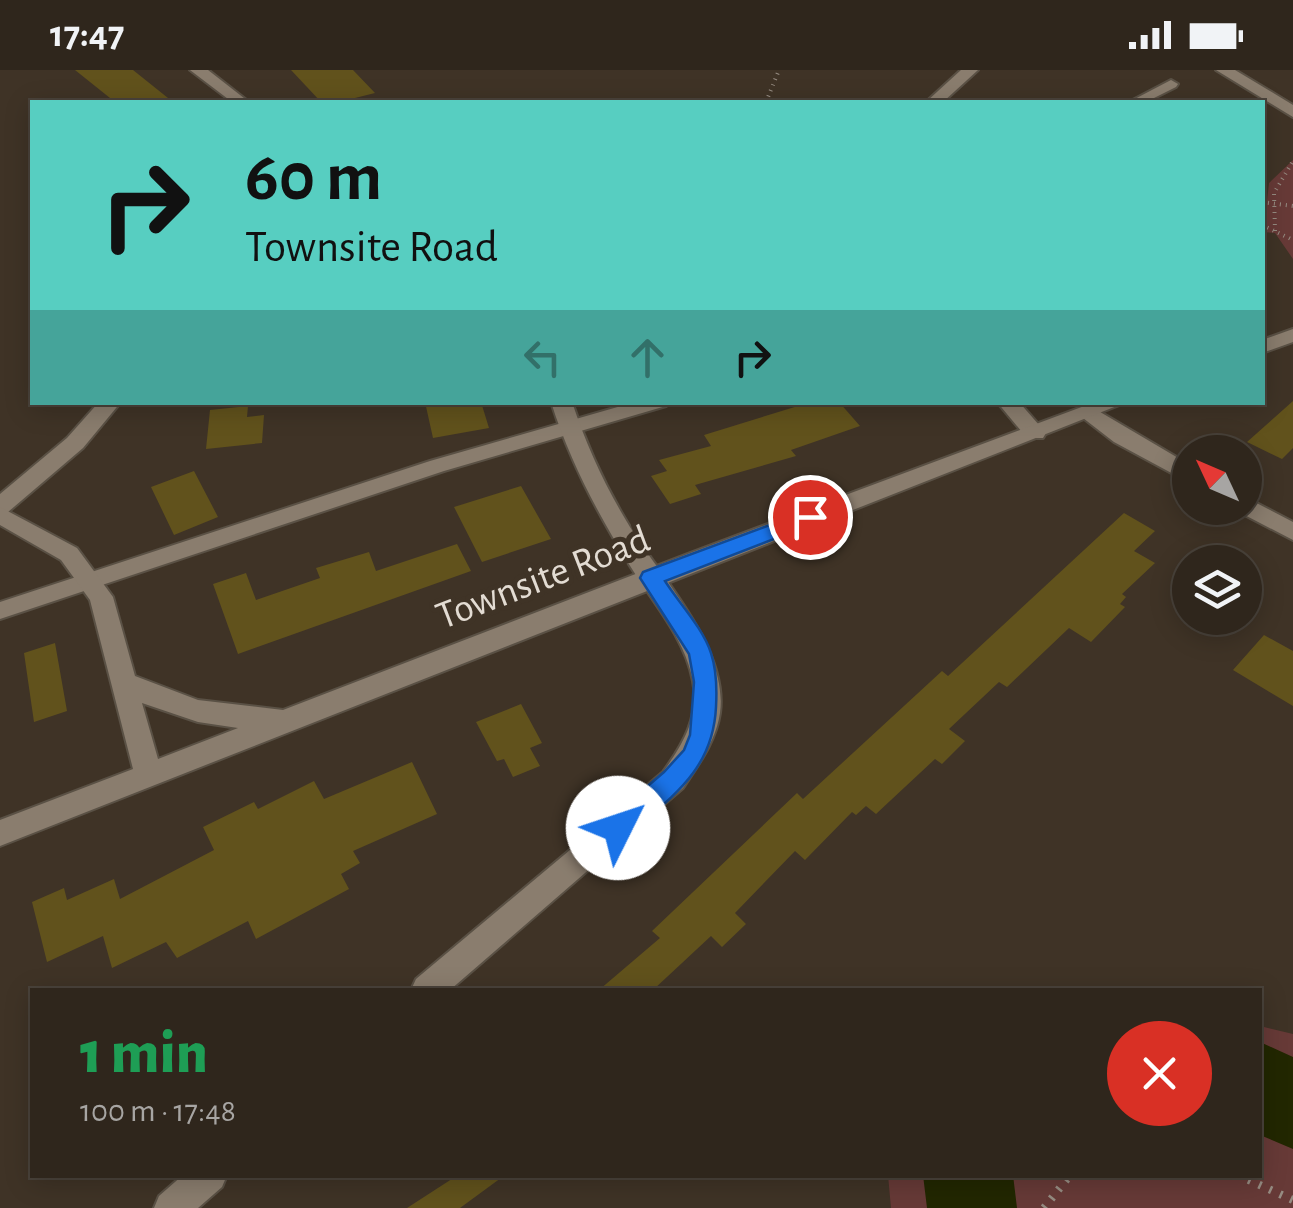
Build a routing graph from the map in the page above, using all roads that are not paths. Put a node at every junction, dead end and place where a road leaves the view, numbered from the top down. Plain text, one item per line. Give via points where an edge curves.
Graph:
1 (198, 70) edge
2 (970, 70) edge
3 (1224, 70) edge
4 (1171, 84) dead end
5 (237, 100) edge
6 (936, 100) edge
7 (1140, 100) edge
8 (1293, 112) edge
9 (1293, 335) edge
10 (1265, 346) edge
11 (108, 405) edge
12 (562, 405) edge
13 (649, 405) edge
14 (1010, 405) edge
15 (1110, 405) edge
16 (1090, 413) junction
17 (569, 429) junction
18 (1035, 433) junction
19 (1172, 465) edge
20 (0, 506) edge
21 (0, 515) edge
22 (1262, 515) edge
23 (1293, 532) edge
24 (651, 578) junction
25 (92, 582) junction
26 (0, 611) edge
27 (124, 682) junction
28 (293, 719) junction
29 (149, 776) junction
30 (0, 834) edge
31 (430, 988) edge
32 (206, 1178) edge
33 (171, 1208) edge

1 - 5 street
2 - 6 street
3 - 8 street
4 - 7 lane
9 - 10 street
11 - 20 street via 76,443
12 - 17 street
13 - 17 lane
14 - 18 street
15 - 16 street, Townsite Road
16 - 18 street, Townsite Road
16 - 19 street
17 - 24 street
17 - 25 lane via 437,466
18 - 24 street, Townsite Road
21 - 25 street via 69,554
22 - 23 street
24 - 28 street, Townsite Road
24 - 31 street via 704,668 706,710 694,756
25 - 26 lane
25 - 27 street via 108,613
27 - 28 street via 195,713
27 - 29 street
28 - 29 street, Townsite Road
29 - 30 street, Townsite Road
32 - 33 street

